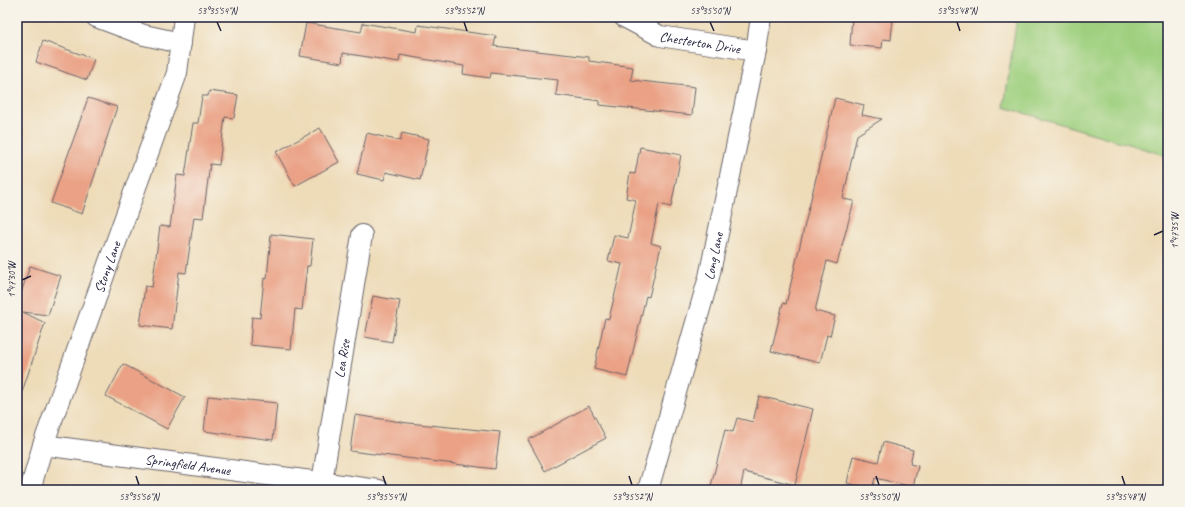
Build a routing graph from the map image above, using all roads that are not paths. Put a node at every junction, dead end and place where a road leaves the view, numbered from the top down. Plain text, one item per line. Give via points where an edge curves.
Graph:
1 (96, 17) edge
2 (184, 17) edge
3 (624, 17) edge
4 (761, 17) edge
5 (181, 43) junction
6 (756, 51) junction
7 (362, 235) dead end
8 (43, 445) junction
9 (250, 482) edge
10 (322, 482) junction
11 (30, 490) edge
12 (379, 490) edge
13 (648, 490) edge

1 - 5 street via 144,35
2 - 5 street, Stony Lane
3 - 6 street, Chesterton Drive via 660,36
4 - 6 street, Long Lane
5 - 8 street, Stony Lane via 177,73
6 - 13 street, Long Lane via 709,277
7 - 10 street, Lea Rise
8 - 9 street, Springfield Avenue
8 - 11 street, Stony Lane
9 - 10 street, Springfield Avenue
10 - 12 street, Springfield Avenue

